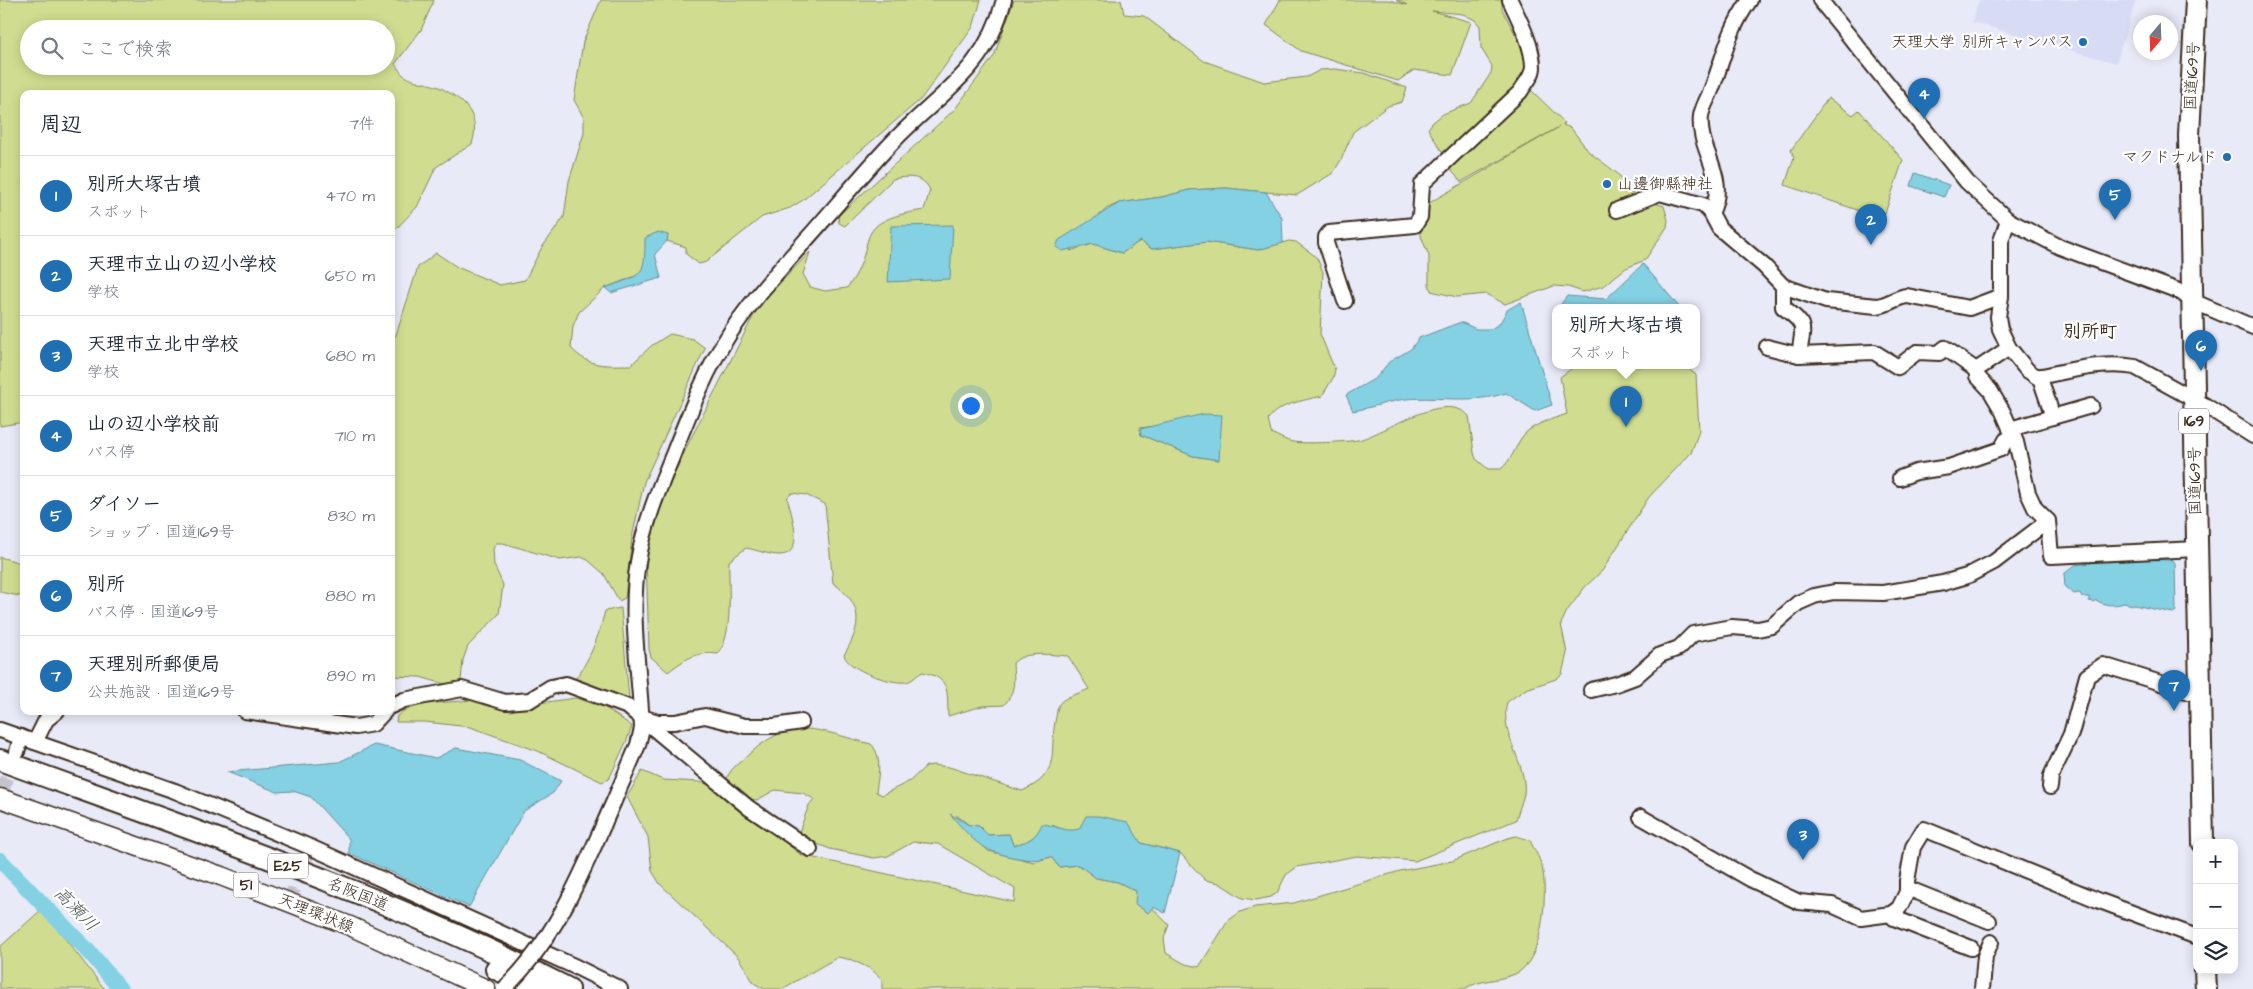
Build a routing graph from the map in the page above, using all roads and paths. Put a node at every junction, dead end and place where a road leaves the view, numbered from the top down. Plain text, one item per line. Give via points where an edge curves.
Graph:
1 (1004, 0) edge
2 (1510, 0) edge
3 (1750, 0) edge
4 (1820, 0) edge
5 (2196, 0) edge
6 (1617, 210) dead end
7 (1711, 212) junction
8 (2008, 220) junction
9 (1783, 286) junction
10 (2001, 296) junction
11 (2192, 300) junction
12 (1345, 301) dead end
13 (2253, 327) edge
14 (1767, 347) dead end
15 (2009, 348) junction
16 (1798, 355) junction
17 (1976, 370) junction
18 (2040, 376) junction
19 (2194, 399) junction
20 (2091, 406) dead end
21 (2052, 417) junction
22 (2012, 433) junction
23 (2253, 436) edge
24 (1900, 478) dead end
25 (2048, 521) junction
26 (2197, 549) junction
27 (1591, 690) dead end
28 (2200, 695) junction
29 (395, 704) edge
30 (52, 715) edge
31 (271, 715) edge
32 (381, 715) edge
33 (641, 717) junction
34 (801, 722) dead end
35 (0, 730) edge
36 (28, 740) junction
37 (8, 756) edge
38 (2050, 787) dead end
39 (1, 790) edge
40 (1641, 817) dead end
41 (2202, 839) edge
42 (810, 849) dead end
43 (1907, 888) junction
44 (1892, 914) junction
45 (1989, 921) dead end
46 (2193, 936) edge
47 (1991, 942) dead end
48 (1970, 948) dead end
49 (2205, 974) edge
50 (486, 989) edge
51 (504, 989) edge
52 (536, 989) edge
53 (569, 989) edge
54 (620, 989) edge
55 (1982, 989) edge
56 (2206, 989) edge

1 - 33 street via 999,20 971,68 897,137 776,274 749,306 711,365 652,508 638,562 635,615
2 - 12 street via 1528,42 1533,68 1528,79 1520,92 1422,184 1420,217 1415,225 1329,233 1326,243
3 - 7 street via 1728,38 1701,115 1701,129 1713,163 1717,192 1717,201
4 - 8 street via 1967,182
5 - 11 highway, 国道169号 / 169 via 2190,135
6 - 7 street via 1660,193 1703,205
7 - 9 street via 1719,228
8 - 10 street via 2001,241
8 - 11 street via 2060,247 2176,290
9 - 10 street via 1826,301 1877,306 1907,296 1969,308
9 - 16 street via 1783,307 1803,325
10 - 15 street via 1999,323
11 - 13 street
11 - 19 highway, 国道169号 / 169
14 - 16 street
15 - 17 street
15 - 18 street via 2027,370
16 - 17 street via 1867,351 1898,367 1917,352 1938,353 1945,348
17 - 22 street
18 - 19 street via 2124,364 2136,367
18 - 21 street
19 - 23 street
19 - 26 highway, 国道169号 / 169
20 - 21 street
21 - 22 street
22 - 24 street via 2001,449 1949,467
22 - 25 street via 2028,493 2035,508
25 - 26 street via 2052,556
25 - 27 street via 1994,562 1967,576 1883,593 1834,592 1814,596 1798,603 1772,626 1758,629 1732,627 1693,634 1679,648 1660,655 1635,676
26 - 28 highway, 国道169号 / 169
28 - 38 street via 2103,665 2086,676 2071,734 2051,776
28 - 41 highway, 国道169号 / 169
29 - 33 street via 462,689 505,702 530,700 551,687 566,684 628,707
30 - 36 street
31 - 32 street via 356,728 373,724
33 - 34 street via 674,722 705,716 745,726
33 - 42 street via 749,808
33 - 51 street, bridge via 638,745 562,915 529,962
35 - 36 street
36 - 37 street
36 - 54 street via 175,791 310,847
37 - 53 highway, 名阪国道 / E25 via 350,890
39 - 50 main road, 天理環状線 / 51 via 350,926
39 - 52 highway, 名阪国道 / E25 via 344,903
40 - 44 street via 1750,879 1799,902 1832,905 1861,918
43 - 44 street via 1905,901
43 - 45 street
43 - 46 street via 1913,846 1924,829
44 - 48 street via 1894,918
47 - 55 street via 1985,956
49 - 56 highway

